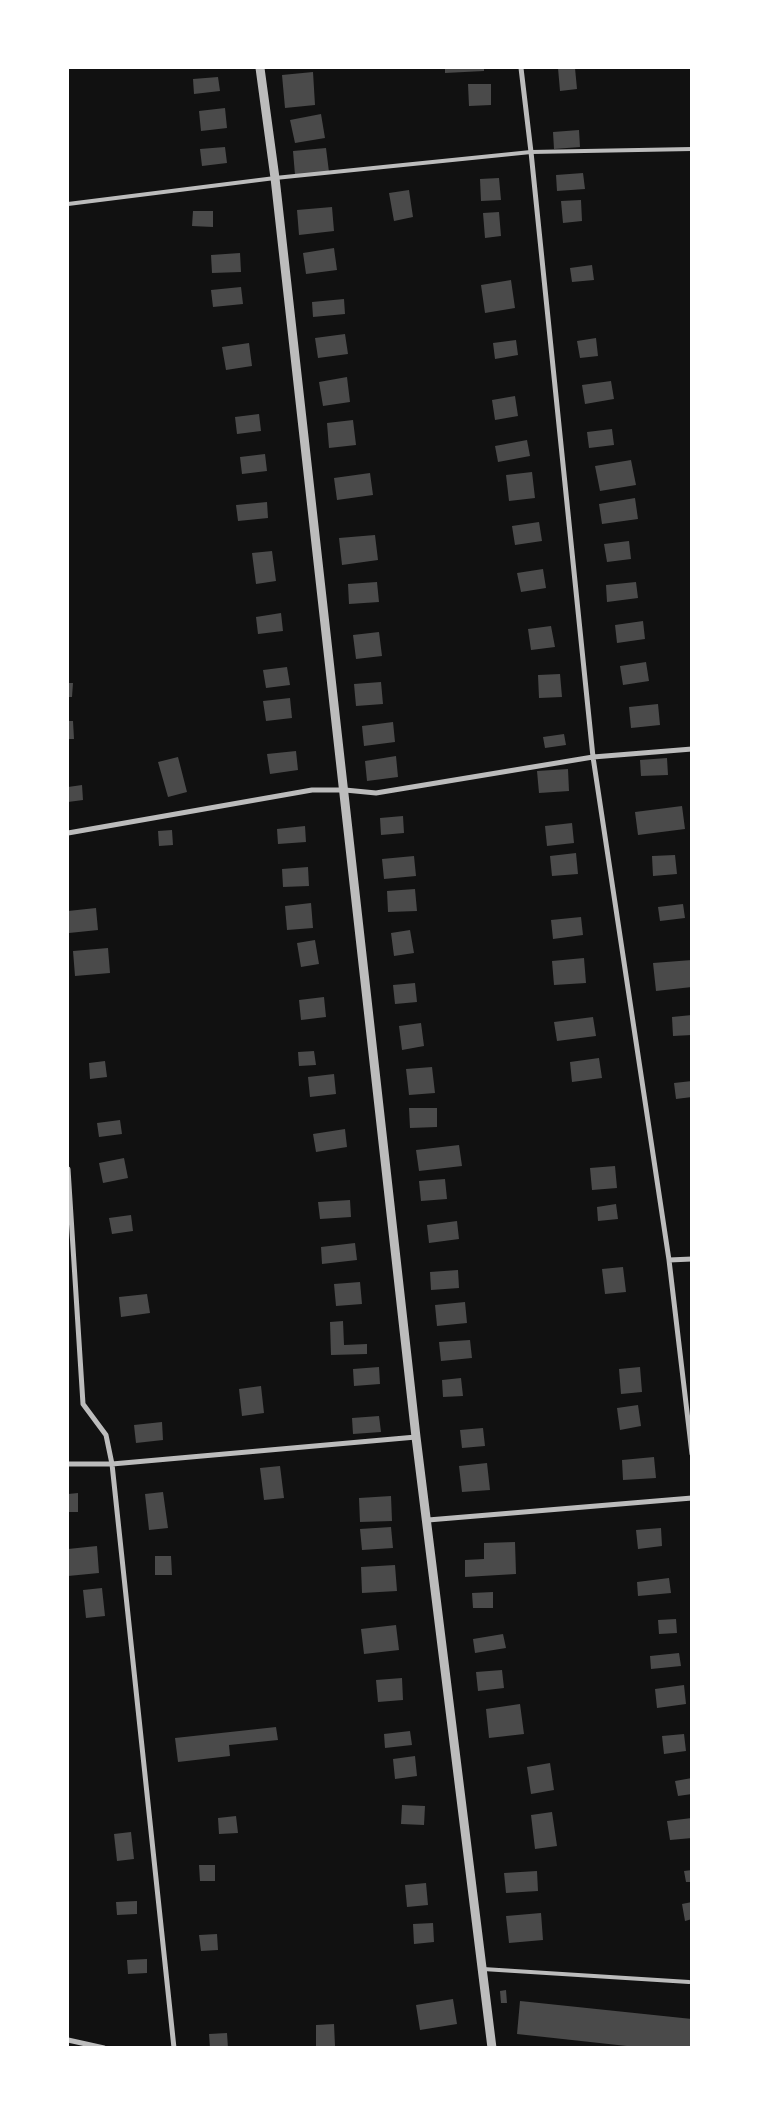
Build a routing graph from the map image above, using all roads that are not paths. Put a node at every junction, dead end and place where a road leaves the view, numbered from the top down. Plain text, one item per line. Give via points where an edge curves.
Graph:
1 (260, 68) edge
2 (521, 68) edge
3 (692, 149) edge
4 (531, 152) junction
5 (275, 178) junction
6 (68, 204) edge
7 (692, 749) edge
8 (593, 757) junction
9 (345, 790) junction
10 (68, 833) edge
11 (68, 1169) edge
12 (692, 1259) edge
13 (669, 1260) junction
14 (416, 1437) junction
15 (692, 1454) edge
16 (68, 1464) edge
17 (112, 1464) junction
18 (692, 1498) edge
19 (428, 1520) junction
20 (482, 1969) junction
21 (689, 1982) dead end
22 (68, 2040) edge
23 (104, 2048) edge
24 (174, 2048) edge
25 (492, 2048) edge

1 - 5 street
2 - 4 street
3 - 4 lane
4 - 5 lane
4 - 8 street
5 - 6 lane
5 - 9 street
7 - 8 street
8 - 9 street via 376,793
8 - 13 street
9 - 10 street via 312,790
9 - 14 street
11 - 17 street via 83,1404 106,1436
12 - 13 street
13 - 15 street
14 - 17 street
14 - 19 street
16 - 17 street
17 - 24 street
18 - 19 street
19 - 20 street
20 - 21 lane
20 - 25 street
22 - 23 street

